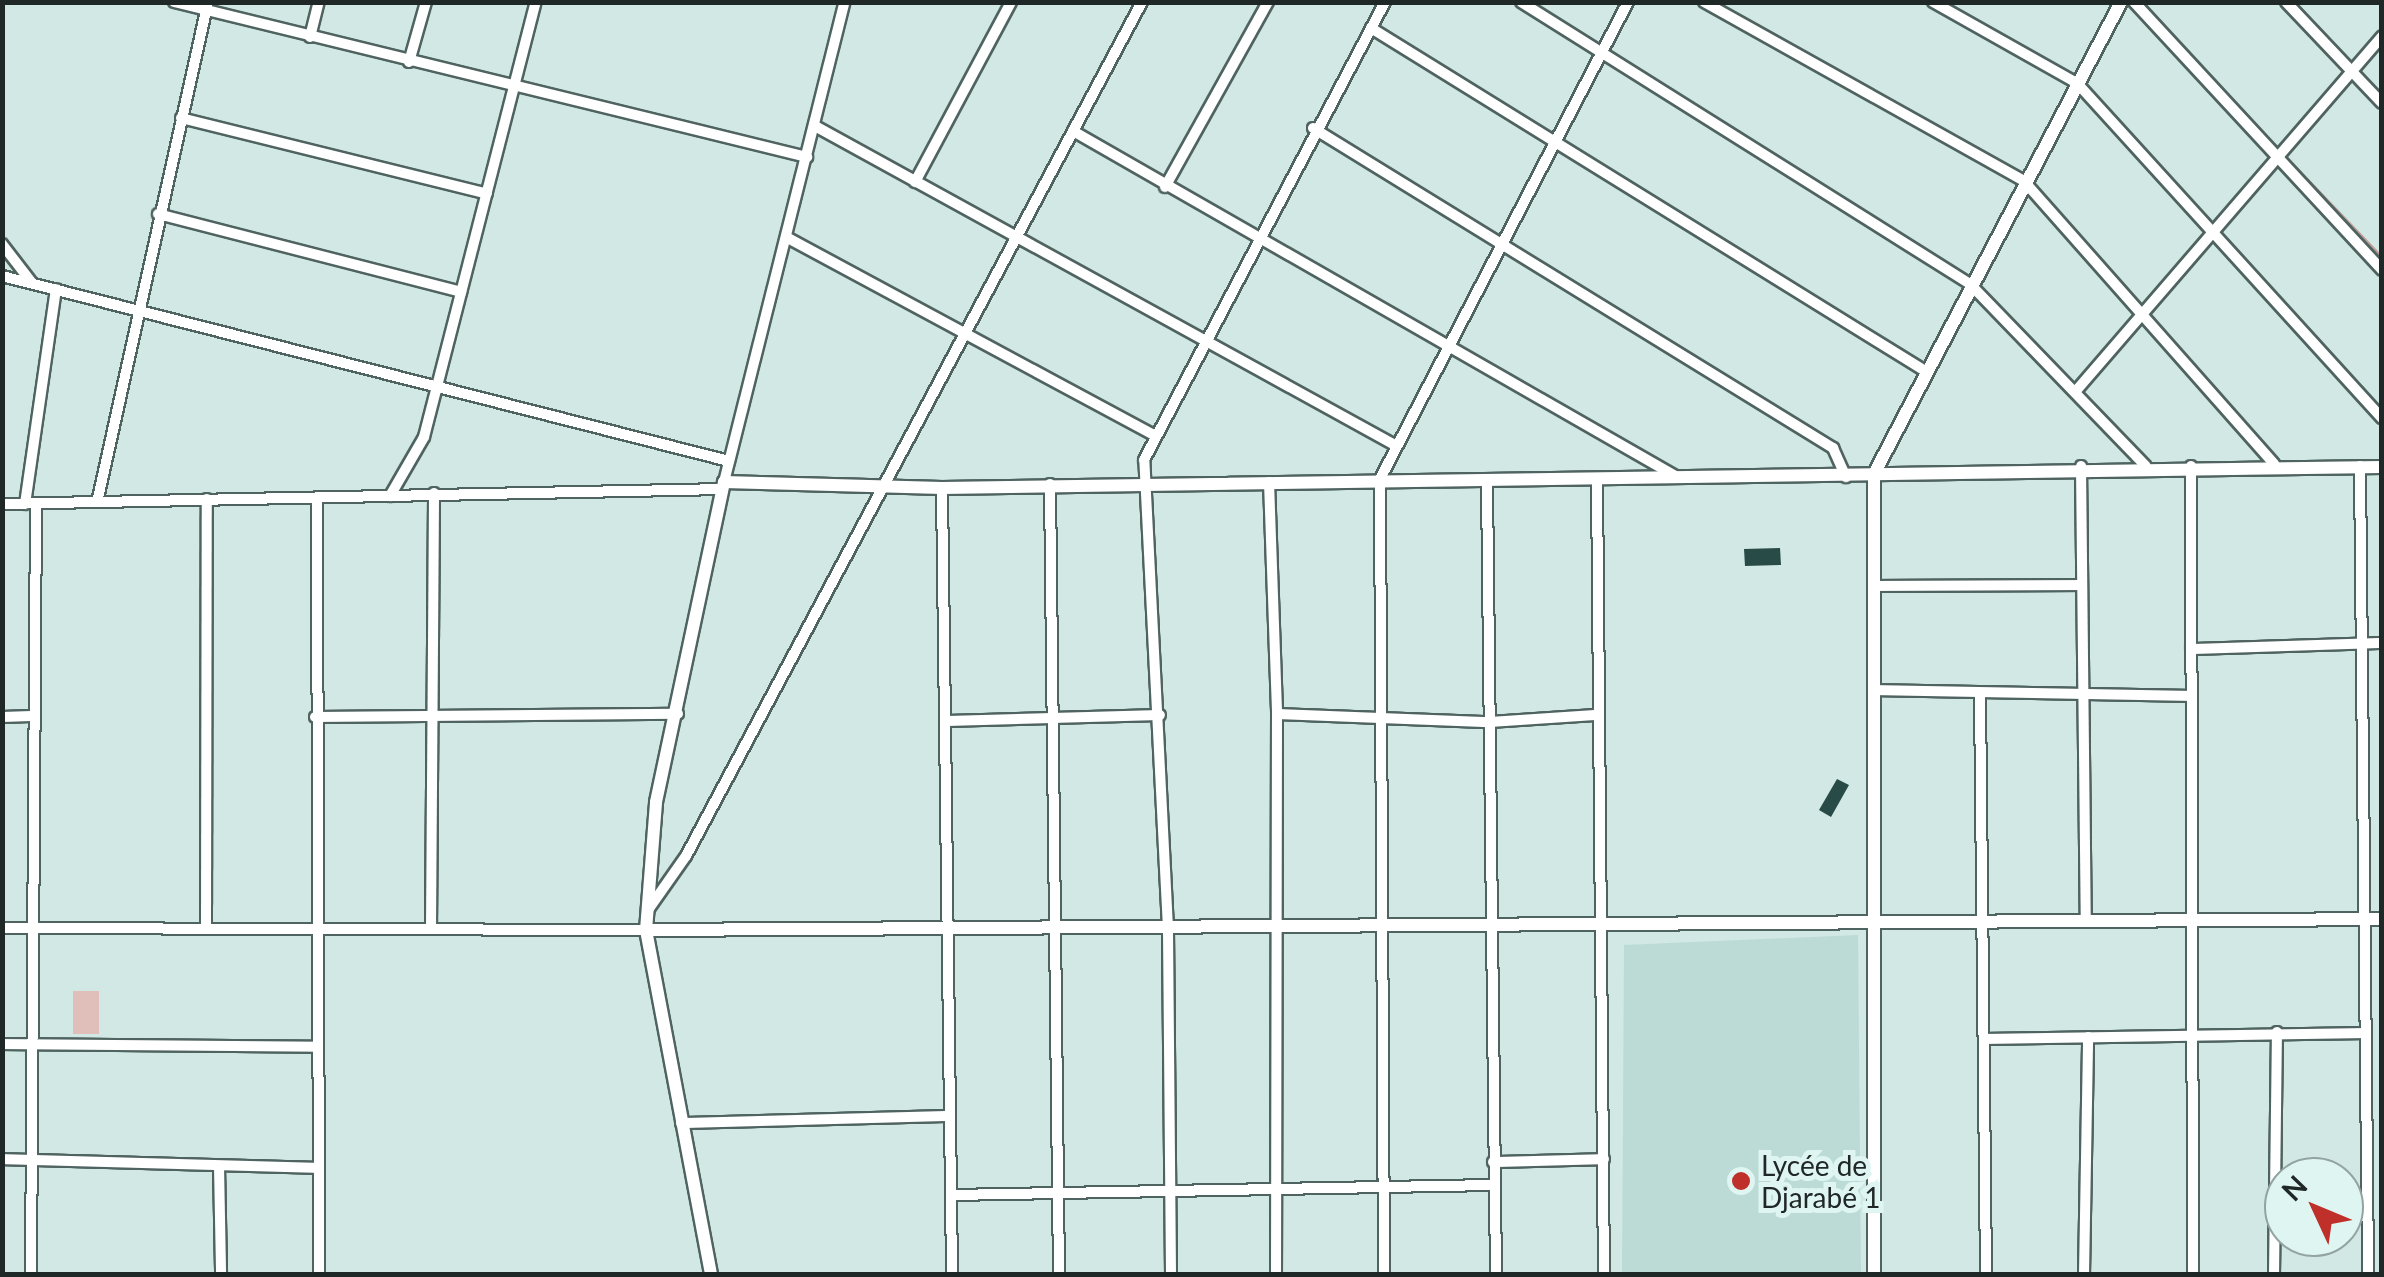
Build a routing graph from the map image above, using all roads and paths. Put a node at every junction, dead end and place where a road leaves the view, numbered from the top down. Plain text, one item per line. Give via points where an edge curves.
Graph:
1 (174, 2) edge
2 (319, 2) edge
3 (426, 2) edge
4 (536, 2) edge
5 (845, 2) edge
6 (1010, 2) edge
7 (1142, 2) edge
8 (1268, 2) edge
9 (1385, 2) edge
10 (1521, 2) edge
11 (1628, 2) edge
12 (1704, 2) edge
13 (1933, 2) edge
14 (2121, 2) edge
15 (2134, 2) edge
16 (2286, 2) edge
17 (207, 6) edge
18 (1371, 28) junction
19 (2382, 36) edge
20 (310, 37) junction
21 (1602, 53) junction
22 (409, 62) junction
23 (2353, 71) junction
24 (2077, 83) junction
25 (516, 89) junction
26 (2382, 103) edge
27 (181, 118) junction
28 (814, 126) junction
29 (1313, 128) junction
30 (1073, 131) junction
31 (1558, 143) junction
32 (808, 156) junction
33 (2279, 158) junction
34 (2024, 180) junction
35 (915, 182) junction
36 (1165, 187) junction
37 (487, 194) junction
38 (158, 214) junction
39 (2216, 233) junction
40 (786, 236) junction
41 (1015, 239) junction
42 (1258, 242) junction
43 (2, 244) edge
44 (1500, 246) junction
45 (2382, 270) edge
46 (2, 276) edge
47 (32, 283) junction
48 (1970, 284) junction
49 (56, 289) junction
50 (462, 292) junction
51 (136, 310) junction
52 (2145, 315) junction
53 (961, 334) junction
54 (1203, 344) junction
55 (1446, 344) junction
56 (1922, 370) junction
57 (436, 392) junction
58 (2075, 392) junction
59 (2382, 418) edge
60 (1152, 434) junction
61 (1395, 445) junction
62 (725, 460) junction
63 (2274, 464) junction
64 (2190, 465) junction
65 (2081, 466) junction
66 (2146, 466) junction
67 (2360, 466) junction
68 (2382, 467) edge
69 (1874, 474) junction
70 (1846, 477) junction
71 (1679, 478) junction
72 (1380, 480) junction
73 (1597, 480) junction
74 (1269, 482) junction
75 (1487, 482) junction
76 (1050, 484) junction
77 (1150, 484) junction
78 (723, 486) junction
79 (884, 488) junction
80 (942, 488) junction
81 (434, 494) junction
82 (390, 496) junction
83 (98, 498) junction
84 (207, 499) junction
85 (316, 499) junction
86 (2, 504) edge
87 (30, 504) junction
88 (2081, 585) junction
89 (1875, 586) junction
90 (2382, 643) edge
91 (2364, 644) junction
92 (2191, 648) junction
93 (1876, 690) junction
94 (1980, 694) junction
95 (2082, 696) junction
96 (2189, 696) junction
97 (678, 714) junction
98 (1277, 714) junction
99 (1160, 715) junction
100 (1595, 715) junction
101 (31, 716) junction
102 (1384, 716) junction
103 (2, 717) edge
104 (315, 717) junction
105 (1054, 717) junction
106 (947, 721) junction
107 (430, 722) junction
108 (1490, 722) junction
109 (648, 911) junction
110 (1985, 919) junction
111 (2366, 919) junction
112 (2382, 919) edge
113 (2086, 920) junction
114 (2191, 921) junction
115 (1874, 922) junction
116 (1598, 923) junction
117 (1274, 924) junction
118 (1380, 926) junction
119 (2, 928) edge
120 (30, 928) junction
121 (1168, 928) junction
122 (1488, 928) junction
123 (206, 929) junction
124 (318, 929) junction
125 (431, 929) junction
126 (646, 930) junction
127 (950, 930) junction
128 (1056, 930) junction
129 (2193, 1031) junction
130 (2277, 1032) junction
131 (2363, 1034) junction
132 (2088, 1037) junction
133 (1988, 1039) junction
134 (2, 1044) edge
135 (30, 1044) junction
136 (316, 1046) junction
137 (950, 1116) junction
138 (680, 1123) junction
139 (2368, 1158) junction
140 (2382, 1158) edge
141 (2, 1159) edge
142 (31, 1159) junction
143 (1604, 1159) junction
144 (1493, 1162) junction
145 (219, 1166) junction
146 (318, 1168) junction
147 (1494, 1185) junction
148 (1382, 1186) junction
149 (1275, 1190) junction
150 (1174, 1192) junction
151 (952, 1195) junction
152 (1060, 1196) junction
153 (32, 1274) edge
154 (221, 1274) edge
155 (319, 1274) edge
156 (712, 1274) edge
157 (952, 1274) edge
158 (1059, 1274) edge
159 (1171, 1274) edge
160 (1276, 1274) edge
161 (1384, 1274) edge
162 (1496, 1274) edge
163 (1604, 1274) edge
164 (1874, 1274) edge
165 (1986, 1274) edge
166 (2084, 1274) edge
167 (2193, 1274) edge
168 (2274, 1274) edge
169 (2368, 1274) edge

1 - 17 street
2 - 20 street
3 - 22 street
4 - 25 street
5 - 28 street
6 - 35 street
7 - 30 street
8 - 36 street
9 - 18 street
10 - 21 street
11 - 21 street
12 - 34 street
13 - 24 street
14 - 24 street
15 - 33 street
16 - 23 street
17 - 20 street
17 - 27 street
18 - 29 street
18 - 31 street
19 - 23 street
20 - 22 street
21 - 31 street
21 - 48 street
22 - 25 street
23 - 26 street
23 - 33 street
24 - 34 street
24 - 39 street
25 - 32 street
25 - 37 street
27 - 37 street
27 - 38 street
28 - 32 street
28 - 35 street
29 - 42 street
29 - 44 street
30 - 36 street
30 - 41 street
31 - 44 street
31 - 56 street
32 - 40 street
33 - 39 street
33 - 45 street
34 - 48 street
34 - 52 street
35 - 41 street
36 - 42 street
37 - 50 street
38 - 50 street
38 - 51 street
39 - 52 street
39 - 59 street
40 - 53 street
40 - 62 street
41 - 53 street
41 - 54 street
42 - 54 street
42 - 55 street
43 - 47 street
44 - 55 street
44 - 70 street via 1833,448
46 - 47 street
47 - 49 street
48 - 56 street
48 - 58 street
49 - 51 street
49 - 87 street
50 - 57 street
51 - 57 street
51 - 83 street
52 - 58 street
52 - 63 street
53 - 60 street
53 - 79 street
54 - 60 street
54 - 61 street
55 - 61 street
55 - 71 street
56 - 69 street
57 - 62 street
57 - 82 street via 416,457
58 - 66 street
60 - 77 street via 1144,460
61 - 72 street
62 - 78 street
63 - 64 street
63 - 67 street
64 - 66 street
64 - 92 street
65 - 66 street
65 - 69 street
65 - 88 street
67 - 68 street
67 - 91 street
69 - 70 street
69 - 89 street
70 - 71 street
71 - 73 street
72 - 74 street
72 - 75 street
72 - 102 street
73 - 75 street
73 - 100 street
74 - 77 street
74 - 98 street
75 - 108 street
76 - 77 street
76 - 80 street
76 - 105 street
77 - 99 street
78 - 79 street
78 - 81 street
78 - 97 street
79 - 80 street
79 - 109 street via 686,856
80 - 106 street
81 - 82 street
81 - 107 street
82 - 85 street
83 - 84 street
83 - 87 street
84 - 85 street
84 - 123 street
85 - 104 street
86 - 87 street
87 - 101 street
88 - 89 street
88 - 95 street
89 - 93 street
90 - 91 street
91 - 92 street
91 - 111 street
92 - 96 street
93 - 94 street
93 - 115 street
94 - 95 street
94 - 110 street
95 - 96 street
95 - 113 street
96 - 114 street
97 - 107 street
97 - 109 street via 656,802
98 - 102 street
98 - 117 street
99 - 105 street
99 - 121 street
100 - 108 street
100 - 116 street
101 - 103 street
101 - 120 street
102 - 108 street
102 - 118 street
104 - 107 street
104 - 124 street
105 - 106 street
105 - 128 street
106 - 127 street
107 - 125 street
108 - 122 street
109 - 126 street
110 - 113 street
110 - 115 street
110 - 133 street
111 - 112 street
111 - 114 street
111 - 131 street
113 - 114 street
114 - 129 street
115 - 116 street
115 - 164 street
116 - 122 street
116 - 143 street
117 - 118 street
117 - 121 street
117 - 149 street
118 - 122 street
118 - 148 street
119 - 120 street
120 - 123 street
120 - 135 street
121 - 128 street
121 - 150 street
122 - 144 street
123 - 124 street
124 - 125 street
124 - 136 street
125 - 126 street
126 - 127 street
126 - 138 street
127 - 128 street
127 - 137 street
128 - 152 street
129 - 130 street
129 - 132 street
129 - 167 street
130 - 131 street
130 - 168 street
131 - 139 street
132 - 133 street
132 - 166 street
133 - 165 street
134 - 135 street
135 - 136 street
135 - 142 street
136 - 146 street
137 - 138 street
137 - 151 street
138 - 156 street
139 - 140 street
139 - 169 street
141 - 142 street
142 - 145 street
142 - 153 street
143 - 144 street
143 - 163 street
144 - 147 street
145 - 146 street
145 - 154 street
146 - 155 street
147 - 148 street
147 - 162 street
148 - 149 street
148 - 161 street
149 - 150 street
149 - 160 street
150 - 152 street
150 - 159 street
151 - 152 street
151 - 157 street
152 - 158 street

